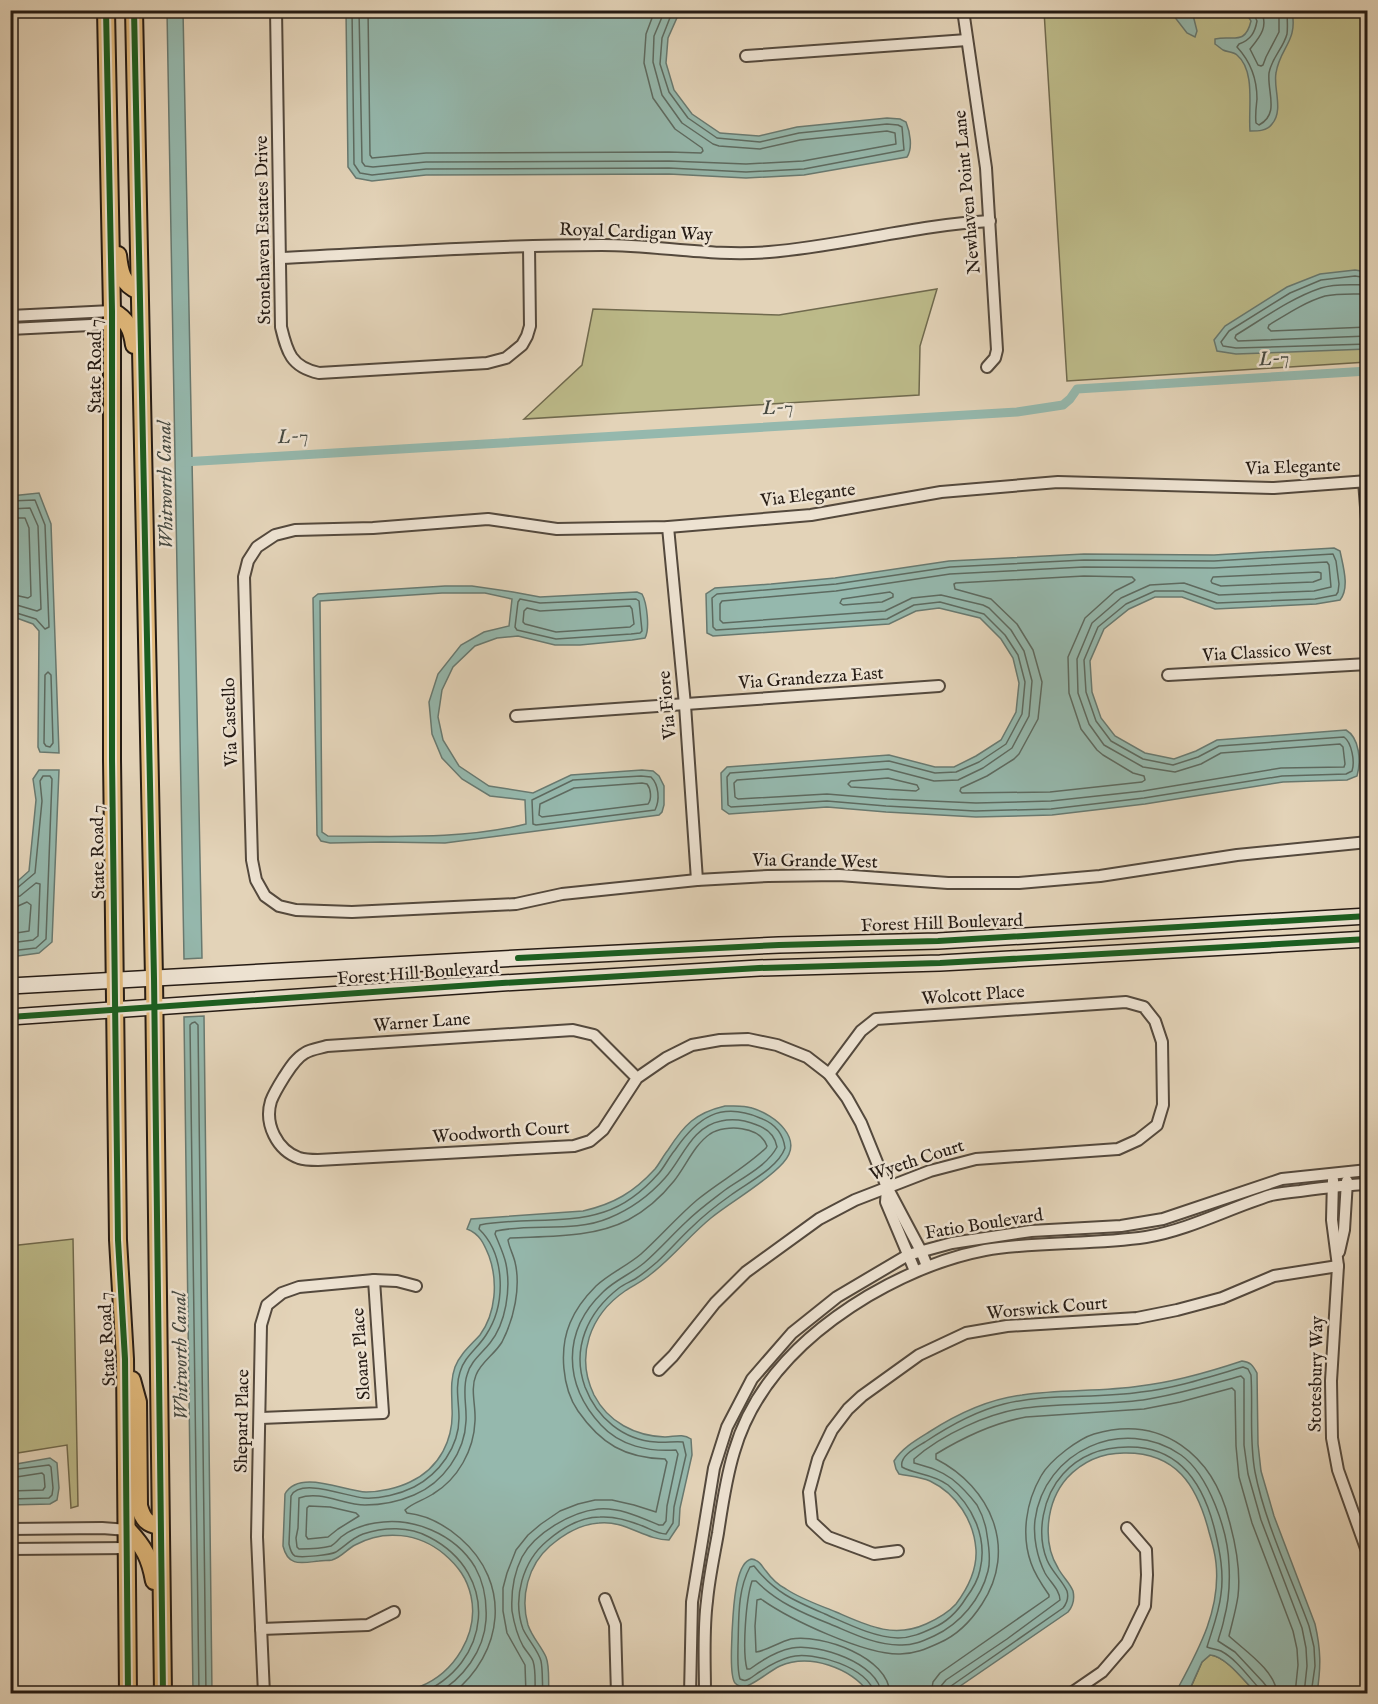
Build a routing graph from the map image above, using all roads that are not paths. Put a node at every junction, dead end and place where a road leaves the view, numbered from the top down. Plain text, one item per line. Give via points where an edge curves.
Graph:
1 (106, 10) edge
2 (134, 10) edge
3 (276, 10) edge
4 (963, 10) edge
5 (967, 40) junction
6 (746, 56) dead end
7 (109, 189) junction
8 (990, 221) junction
9 (529, 247) junction
10 (280, 258) junction
11 (139, 291) junction
12 (41, 315) junction
13 (10, 316) edge
14 (111, 317) junction
15 (42, 327) junction
16 (10, 329) edge
17 (987, 367) dead end
18 (141, 388) junction
19 (1366, 481) edge
20 (668, 527) junction
21 (1368, 533) edge
22 (257, 547) joint
23 (1368, 664) edge
24 (1168, 675) dead end
25 (939, 686) dead end
26 (685, 705) junction
27 (516, 716) dead end
28 (1368, 842) edge
29 (697, 880) junction
30 (265, 896) joint
31 (1368, 916) edge
32 (1368, 939) edge
33 (154, 978) junction
34 (116, 980) junction
35 (10, 986) edge
36 (154, 1007) junction
37 (1144, 1007) joint
38 (116, 1011) junction
39 (10, 1017) edge
40 (829, 1074) junction
41 (637, 1078) junction
42 (286, 1150) joint
43 (1368, 1170) edge
44 (1347, 1172) junction
45 (1333, 1173) junction
46 (1368, 1184) edge
47 (1348, 1185) junction
48 (1333, 1186) junction
49 (887, 1187) junction
50 (921, 1251) junction
51 (908, 1254) junction
52 (1338, 1263) junction
53 (927, 1266) junction
54 (915, 1270) junction
55 (374, 1280) junction
56 (416, 1286) dead end
57 (125, 1359) junction
58 (659, 1370) dead end
59 (261, 1418) junction
60 (160, 1526) junction
61 (1127, 1528) dead end
62 (10, 1529) edge
63 (128, 1530) junction
64 (128, 1548) junction
65 (10, 1549) edge
66 (898, 1551) dead end
67 (1368, 1554) edge
68 (605, 1599) dead end
69 (394, 1612) dead end
70 (162, 1623) junction
71 (261, 1629) junction
72 (128, 1694) edge
73 (162, 1694) edge
74 (264, 1694) edge
75 (617, 1694) edge
76 (690, 1694) edge
77 (705, 1694) edge
78 (1070, 1694) edge

1 - 7 main road, State Road 7
2 - 11 main road
3 - 10 street, Stonehaven Estates Drive
4 - 5 street, Newhaven Point Lane
5 - 6 street
5 - 8 street, Newhaven Point Lane
7 - 11 main road via 120,268 124,280
7 - 14 main road, State Road 7
8 - 9 street, Royal Cardigan Way via 735,254 604,245
8 - 17 street, Newhaven Point Lane via 997,350
9 - 10 street, Royal Cardigan Way
9 - 10 street, Stonehaven Estates Drive via 530,326 522,345 506,358 487,363 319,373 296,362 286,348 281,327
11 - 18 main road
12 - 13 street
12 - 14 street
12 - 15 street
14 - 15 street
14 - 18 main road via 121,316 133,333
14 - 34 main road, State Road 7
15 - 16 street
18 - 33 main road
19 - 20 street, Via Elegante via 1274,488 1058,482 941,492 811,515
19 - 21 street
20 - 22 street, Via Elegante via 557,529 488,519 295,530 275,535
20 - 26 street, Via Fiore
22 - 30 street, Via Castello via 244,578 252,860 256,880
23 - 24 street, Via Classico West
25 - 26 street, Via Grandezza East
26 - 27 street, Via Grandezza East
26 - 29 street, Via Fiore
28 - 29 street, Via Grande West via 1019,883 839,876
29 - 30 street, Via Grande West via 562,894 516,904 352,912 296,910 279,906
31 - 33 main road, Forest Hill Boulevard
32 - 36 main road, Forest Hill Boulevard via 940,963 748,969
33 - 34 main road, Forest Hill Boulevard
33 - 36 main road
34 - 35 main road, Forest Hill Boulevard
34 - 38 main road, State Road 7
36 - 38 main road, Forest Hill Boulevard
36 - 60 main road
37 - 40 street, Wolcott Place via 1125,1002 876,1019 861,1031
37 - 49 street, Wyeth Court via 1155,1021 1162,1042 1163,1105 1157,1125 1138,1140 1118,1149 976,1159
38 - 39 main road, Forest Hill Boulevard
38 - 57 main road, State Road 7 via 118,1240
40 - 41 street, Woodworth Court via 807,1057 748,1039 692,1046
40 - 49 street, Woodworth Court via 861,1123
41 - 42 street, Woodworth Court via 603,1130 590,1141 574,1146 318,1160 300,1158
41 - 42 street, Warner Lane via 594,1035 573,1030 327,1046 306,1052 292,1065 270,1103 273,1132
43 - 44 street, Fatio Boulevard
44 - 45 street, Fatio Boulevard
44 - 47 street, Stotesbury Way
45 - 48 street, Stotesbury Way
45 - 50 street, Fatio Boulevard via 1282,1179 1163,1219 1121,1227 1031,1232
46 - 47 street, Fatio Boulevard
47 - 48 street, Fatio Boulevard
47 - 52 street, Stotesbury Way
48 - 52 street, Stotesbury Way via 1332,1220
48 - 53 street, Fatio Boulevard via 1273,1194 1192,1225 1147,1237 986,1250
49 - 50 street, Woodworth Court
49 - 51 street, Woodworth Court via 886,1202
49 - 58 street, Wyeth Court via 819,1219 746,1272
50 - 51 street, Fatio Boulevard
50 - 53 street, Woodworth Court
51 - 54 street, Woodworth Court
51 - 76 street, Fatio Boulevard via 837,1297 792,1333 752,1379 727,1427 714,1468 692,1602
52 - 66 street, Worswick Court via 1274,1276 1222,1298 1137,1318 1006,1326 966,1333 919,1355 849,1409 827,1440 808,1492 812,1522 828,1537 874,1554
52 - 67 street, Stotesbury Way via 1332,1438 1338,1470
53 - 54 street, Fatio Boulevard
54 - 77 street, Fatio Boulevard via 855,1304 798,1348 763,1390 745,1423 727,1475 706,1602
55 - 56 street, Shepard Place
55 - 59 street, Shepard Place via 299,1287 282,1293 267,1305 261,1325
55 - 59 street, Sloane Place via 383,1413
57 - 60 main road via 138,1402 139,1506 148,1524
57 - 63 main road, State Road 7
59 - 71 street, Shepard Place via 257,1538
60 - 70 main road
61 - 78 street via 1146,1550 1145,1606 1127,1643 1102,1672
62 - 63 street
63 - 64 main road, State Road 7
63 - 70 main road via 151,1565
64 - 65 street
64 - 72 main road, State Road 7
68 - 75 street via 615,1624
69 - 71 street via 368,1625
70 - 73 main road
71 - 74 street, Shepard Place

